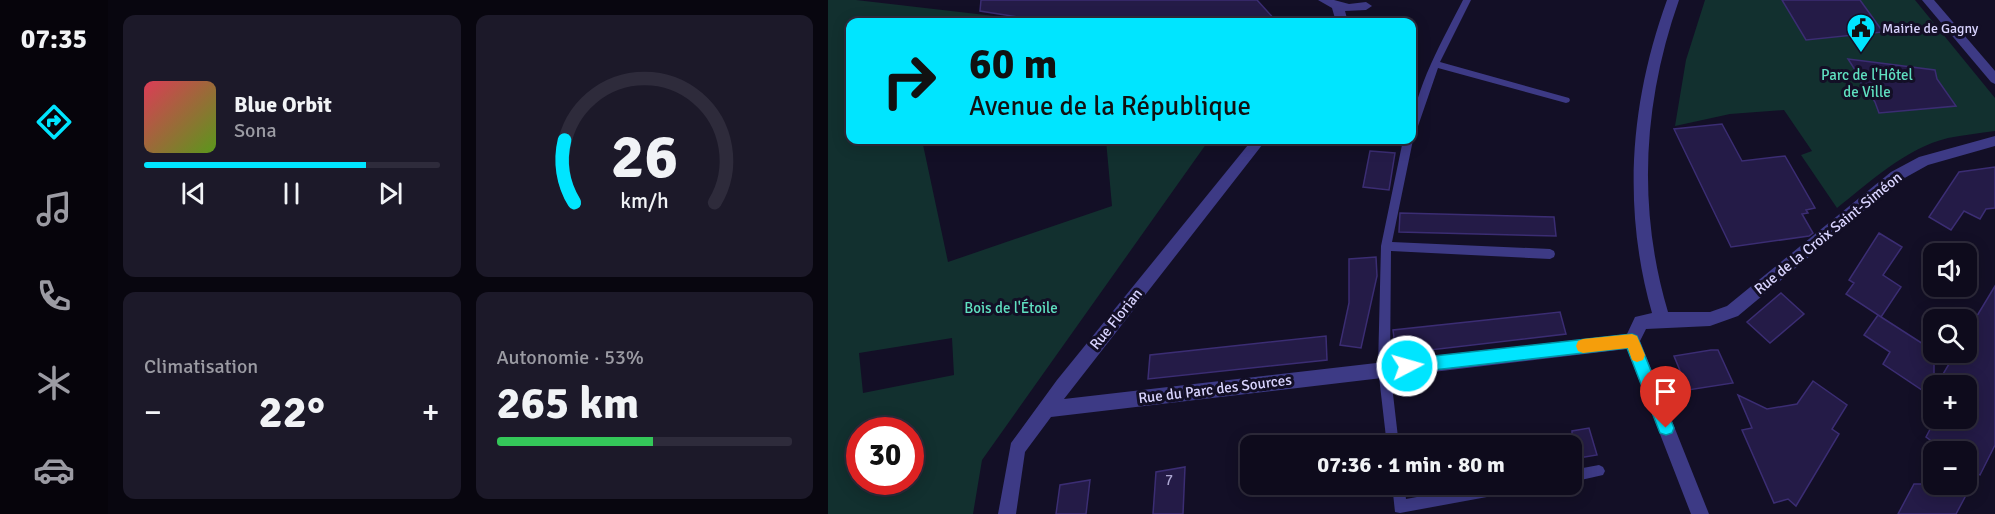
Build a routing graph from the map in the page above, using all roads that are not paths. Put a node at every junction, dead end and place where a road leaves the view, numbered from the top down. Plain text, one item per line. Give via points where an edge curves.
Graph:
1 (1324, 0) edge
2 (1467, 0) edge
3 (1673, 0) edge
4 (1928, 0) edge
5 (1368, 3) edge
6 (1338, 7) junction
7 (1341, 18) edge
8 (1355, 18) edge
9 (1435, 64) junction
10 (1995, 79) edge
11 (1566, 100) dead end
12 (1416, 118) edge
13 (1995, 141) edge
14 (1256, 144) edge
15 (1407, 144) edge
16 (1386, 246) junction
17 (1550, 254) dead end
18 (1662, 319) junction
19 (1632, 341) junction
20 (1384, 368) junction
21 (1046, 409) junction
22 (1392, 435) edge
23 (1599, 471) dead end
24 (1582, 474) edge
25 (1399, 495) edge
26 (1465, 495) edge
27 (1007, 514) edge
28 (1700, 514) edge

1 - 6 street
2 - 9 lane
3 - 18 street via 1654,54 1641,156 1642,218 1650,286
4 - 10 street
5 - 6 street via 1350,9
5 - 8 street
6 - 7 street
9 - 11 lane
9 - 12 lane
13 - 18 street, Rue de la Croix Saint-Siméon via 1924,160 1896,176 1732,311 1710,319
14 - 21 street, Rue Florian
15 - 16 lane
16 - 17 lane
16 - 20 lane
18 - 19 street via 1641,322
19 - 20 street, Rue du Parc des Sources
19 - 28 street
20 - 21 street, Rue du Parc des Sources
20 - 22 lane
21 - 27 street, Rue Florian via 1017,449
23 - 24 lane
25 - 26 lane via 1400,507

